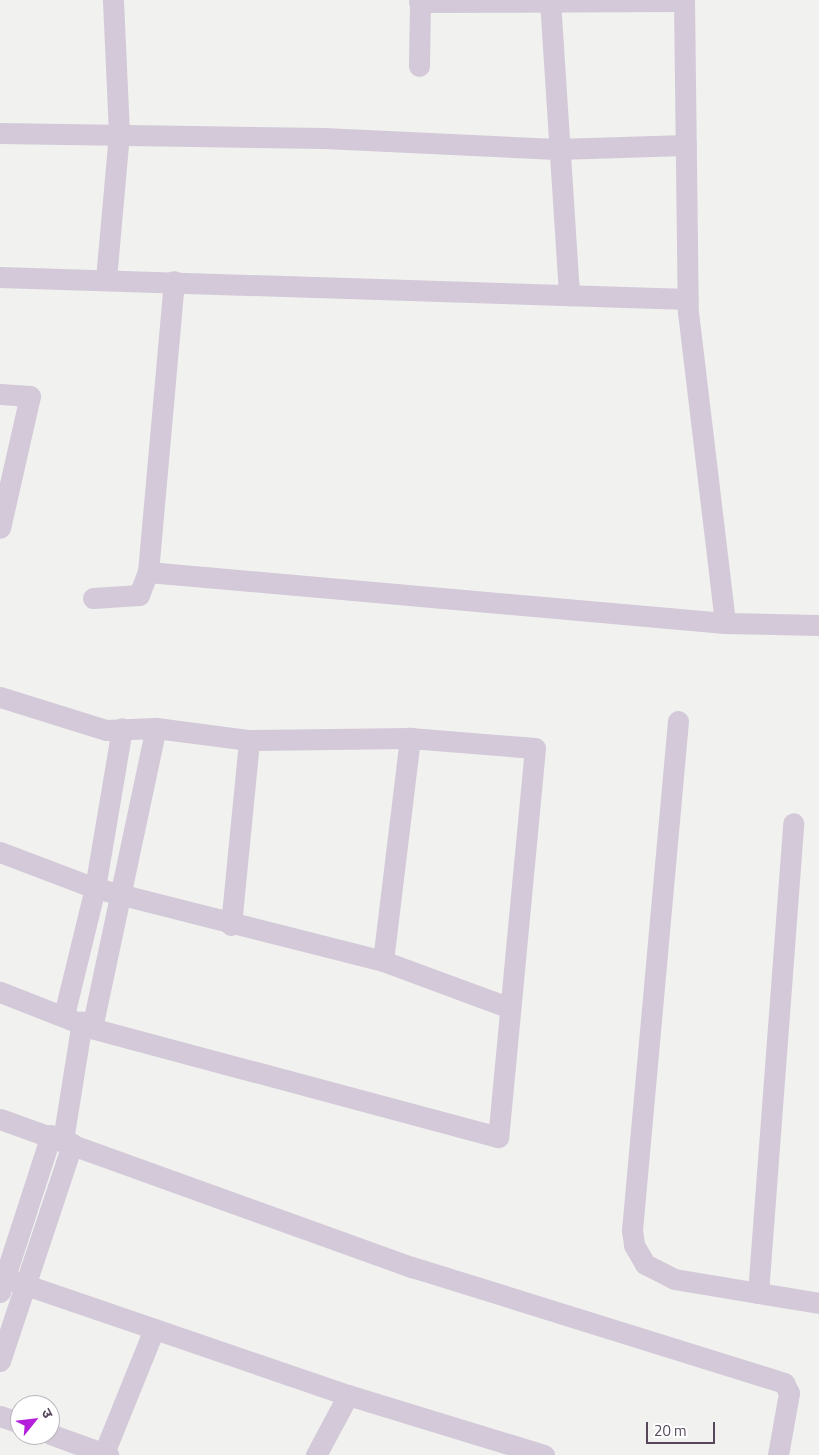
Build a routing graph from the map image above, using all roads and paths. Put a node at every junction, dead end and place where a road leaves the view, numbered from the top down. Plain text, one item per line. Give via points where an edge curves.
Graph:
1 (113, 0) edge
2 (550, 0) edge
3 (420, 1) edge
4 (684, 1) edge
5 (419, 66) dead end
6 (0, 133) edge
7 (119, 133) junction
8 (686, 146) junction
9 (557, 149) junction
10 (0, 277) edge
11 (106, 279) junction
12 (174, 281) junction
13 (569, 295) junction
14 (688, 299) junction
15 (0, 394) edge
16 (0, 528) edge
17 (148, 572) junction
18 (93, 598) dead end
19 (725, 623) junction
20 (819, 625) edge
21 (0, 697) edge
22 (678, 720) dead end
23 (122, 728) junction
24 (156, 728) junction
25 (410, 738) junction
26 (249, 740) junction
27 (793, 823) dead end
28 (0, 852) edge
29 (95, 888) junction
30 (120, 894) junction
31 (231, 925) junction
32 (383, 962) junction
33 (0, 992) edge
34 (510, 1008) junction
35 (79, 1022) junction
36 (0, 1119) edge
37 (62, 1140) junction
38 (7, 1283) edge
39 (758, 1293) junction
40 (819, 1303) edge
41 (154, 1329) junction
42 (0, 1361) edge
43 (348, 1394) junction
44 (60, 1438) edge
45 (106, 1454) edge
46 (316, 1455) edge
47 (544, 1455) edge
48 (778, 1455) edge

1 - 7 street
2 - 3 street
2 - 4 street
2 - 9 street
3 - 5 street
4 - 8 street
6 - 7 street
7 - 9 street
7 - 11 street
8 - 9 street
8 - 14 street
9 - 13 street
10 - 11 street
11 - 12 street
12 - 13 street
12 - 17 street
13 - 14 street
14 - 19 street
15 - 16 street via 30,396
17 - 18 street via 139,595
17 - 19 street
19 - 20 street
21 - 23 street via 106,730
22 - 39 street via 632,1230 638,1255 654,1270 674,1279
23 - 24 street
23 - 29 street
24 - 26 street
24 - 30 street
25 - 26 street
25 - 32 street
25 - 34 street via 535,748
26 - 31 street
27 - 39 street
28 - 29 street
29 - 30 street
29 - 35 street
30 - 31 street
30 - 35 street
31 - 32 street
32 - 34 street
33 - 35 street
34 - 35 street via 498,1137
35 - 37 street
36 - 37 street
37 - 38 street
37 - 48 street via 412,1267 784,1383 789,1393
38 - 41 street
38 - 42 street
39 - 40 street
41 - 43 street
41 - 45 street
43 - 46 street
43 - 47 street
44 - 45 street

